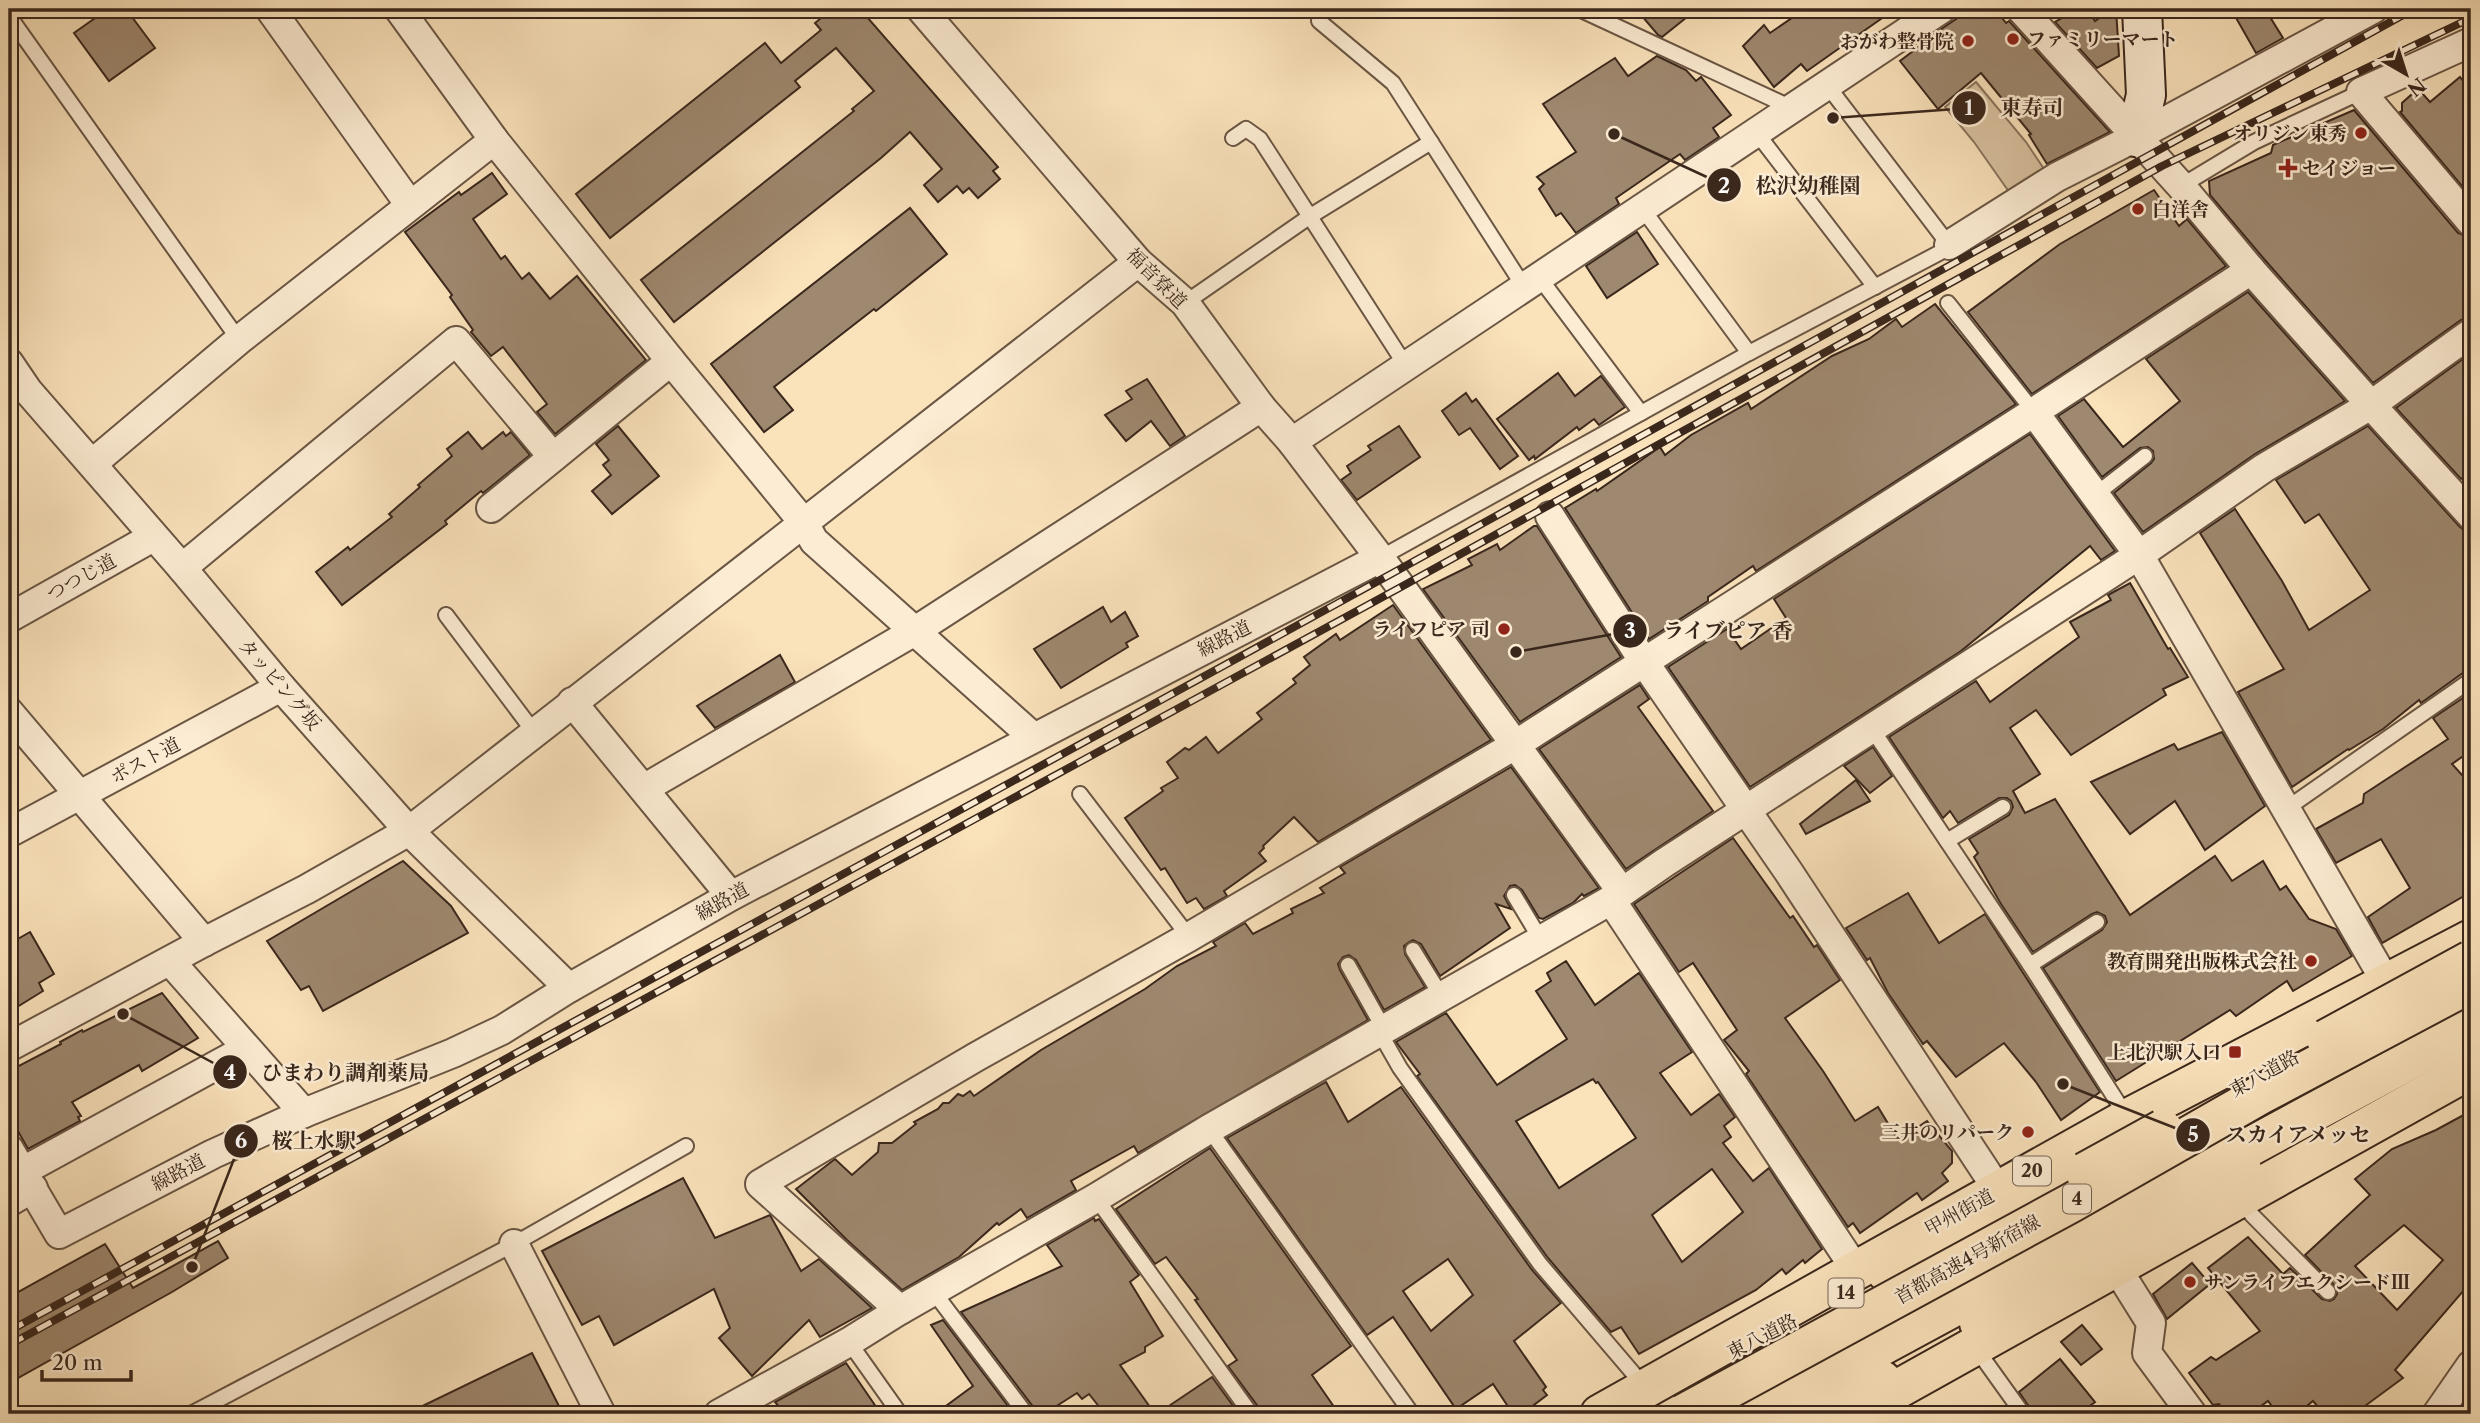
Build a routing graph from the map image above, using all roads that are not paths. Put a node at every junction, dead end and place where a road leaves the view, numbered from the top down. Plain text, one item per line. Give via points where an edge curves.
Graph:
1 (270, 9) edge
2 (399, 9) edge
3 (921, 9) edge
4 (1579, 9) edge
5 (1941, 9) edge
6 (2021, 9) edge
7 (2142, 9) edge
8 (2372, 9) edge
9 (9, 16) edge
10 (1319, 21) dead end
11 (2471, 43) edge
12 (1827, 85) junction
13 (2361, 92) junction
14 (1792, 108) junction
15 (1756, 132) junction
16 (2136, 137) junction
17 (1233, 138) dead end
18 (494, 140) junction
19 (1431, 142) junction
20 (2181, 186) junction
21 (410, 205) junction
22 (1642, 208) junction
23 (1309, 217) junction
24 (2471, 222) edge
25 (1949, 245) junction
26 (1138, 262) junction
27 (2251, 270) junction
28 (1532, 282) junction
29 (1875, 287) junction
30 (1185, 303) junction
31 (1948, 303) dead end
32 (2471, 333) edge
33 (239, 340) junction
34 (1749, 354) junction
35 (671, 361) junction
36 (9, 363) edge
37 (1406, 366) junction
38 (19, 396) edge
39 (2371, 405) junction
40 (1261, 407) junction
41 (2034, 412) junction
42 (1641, 413) junction
43 (1292, 442) junction
44 (2146, 456) dead end
45 (553, 457) junction
46 (93, 463) junction
47 (2095, 495) junction
48 (491, 508) dead end
49 (2471, 515) edge
50 (1550, 516) dead end
51 (804, 523) junction
52 (153, 537) junction
53 (2138, 555) junction
54 (1380, 558) junction
55 (183, 568) junction
56 (446, 615) dead end
57 (9, 618) edge
58 (915, 631) junction
59 (1644, 662) junction
60 (2471, 680) edge
61 (281, 687) junction
62 (572, 702) junction
63 (9, 712) edge
64 (1871, 729) junction
65 (534, 732) junction
66 (1033, 737) junction
67 (1515, 745) junction
68 (645, 788) junction
69 (1080, 794) dead end
70 (77, 796) junction
71 (2003, 807) dead end
72 (2286, 809) junction
73 (1745, 811) junction
74 (409, 831) junction
75 (9, 833) edge
76 (1947, 841) junction
77 (731, 895) junction
78 (1514, 895) dead end
79 (1617, 896) junction
80 (2097, 922) dead end
81 (1189, 937) junction
82 (2471, 939) edge
83 (1541, 940) junction
84 (204, 942) junction
85 (1413, 950) dead end
86 (2454, 959) edge
87 (170, 961) junction
88 (1348, 965) dead end
89 (2030, 965) junction
90 (2386, 982) junction
91 (2471, 983) edge
92 (569, 988) junction
93 (1442, 997) junction
94 (2471, 1013) edge
95 (2471, 1027) edge
96 (1382, 1031) junction
97 (9, 1047) edge
98 (2471, 1048) edge
99 (246, 1049) junction
100 (2471, 1069) edge
101 (304, 1113) junction
102 (2128, 1118) junction
103 (1209, 1129) junction
104 (686, 1146) dead end
105 (21, 1169) edge
106 (1998, 1190) junction
107 (1096, 1198) junction
108 (2240, 1198) junction
109 (9, 1202) edge
110 (514, 1244) junction
111 (2119, 1254) junction
112 (1856, 1270) junction
113 (933, 1291) junction
114 (2328, 1292) dead end
115 (900, 1310) junction
116 (849, 1342) junction
117 (1975, 1346) junction
118 (2471, 1365) edge
119 (1646, 1388) junction
120 (191, 1414) edge
121 (601, 1414) edge
122 (719, 1414) edge
123 (900, 1414) edge
124 (1026, 1414) edge
125 (1251, 1414) edge
126 (1412, 1414) edge
127 (1600, 1414) edge
128 (1608, 1414) edge
129 (1683, 1414) edge
130 (1756, 1414) edge
131 (1823, 1414) edge
132 (1853, 1414) edge
133 (2023, 1414) edge
134 (2192, 1414) edge
135 (2437, 1414) edge

1 - 21 street
2 - 18 street
3 - 26 street, 福音寮道
4 - 14 lane
5 - 12 street
6 - 16 street
7 - 16 street via 2146,95
8 - 16 street
9 - 33 lane
10 - 19 lane via 1393,83
11 - 13 street
12 - 14 street
12 - 25 lane
13 - 20 lane via 2254,142
13 - 24 street
14 - 15 street
15 - 22 street
15 - 29 lane
16 - 20 street
16 - 25 street via 2057,177
17 - 23 lane via 1246,129 1260,139
18 - 21 street
18 - 35 street
19 - 23 lane
19 - 28 lane
20 - 27 street
21 - 33 street
22 - 28 street
22 - 34 lane
23 - 30 lane
23 - 37 lane
25 - 29 lane
26 - 30 street, 福音寮道
26 - 51 street
27 - 39 street
27 - 41 street
28 - 37 street
28 - 42 lane
29 - 34 lane
30 - 40 street, 福音寮道
31 - 41 lane
32 - 39 street
33 - 46 street
34 - 42 lane
35 - 45 street
35 - 51 street
36 - 38 street, タッピング坂
37 - 43 street
38 - 46 street, タッピング坂
39 - 49 street
39 - 53 street via 2264,468
40 - 43 street, 福音寮道
40 - 58 street
41 - 47 street
41 - 59 street
42 - 54 lane
43 - 54 street, 福音寮道
44 - 47 lane
45 - 48 street
45 - 55 street via 456,341
46 - 52 street, タッピング坂
47 - 53 street
50 - 59 street
51 - 58 street via 814,541
51 - 62 street
52 - 55 street, タッピング坂
52 - 57 street, つつじ道
53 - 64 street
53 - 72 street
54 - 66 street, 線路道
54 - 67 street, 福音寮道
55 - 61 street, タッピング坂
56 - 65 lane
58 - 66 street
58 - 68 street
59 - 67 street
59 - 73 street
60 - 72 lane
61 - 70 street, ポスト道
61 - 74 street, タッピング坂
62 - 65 street
62 - 68 street
63 - 70 street
64 - 73 street
64 - 76 lane
65 - 74 street
66 - 77 street, 線路道
67 - 79 street, 福音寮道
67 - 81 street
68 - 77 street
69 - 81 lane
70 - 75 street, ポスト道
70 - 84 street
71 - 76 lane
72 - 90 street
73 - 79 street
73 - 106 street
74 - 84 street
74 - 92 street, タッピング坂
76 - 89 lane
77 - 92 street, 線路道
78 - 83 lane
79 - 83 street
79 - 112 street, 福音寮道
80 - 89 lane
81 - 115 street via 760,1184
82 - 86 main road, 甲州街道 / 20
83 - 93 street
84 - 87 street
85 - 93 lane
86 - 90 main road, 甲州街道 / 20
86 - 94 street
86 - 128 main road, 東八道路 / 14, bridge via 2085,1172
87 - 97 street
87 - 99 street
88 - 96 lane
89 - 102 lane
90 - 102 main road, 甲州街道 / 20
91 - 129 main road, 首都高速4号新宿線 / 4, bridge
92 - 101 street, 線路道 via 502,1030
93 - 96 street
95 - 130 main road, 首都高速4号新宿線 / 4
96 - 103 street
96 - 119 lane via 1400,1068 1540,1264
98 - 111 main road via 2415,1076
99 - 101 street
99 - 105 street
100 - 108 main road
101 - 105 street, 線路道 via 213,1154 59,1234
102 - 106 main road, 甲州街道 / 20
103 - 107 street
103 - 126 lane
104 - 110 lane
105 - 109 street
106 - 112 main road, 甲州街道 / 20
107 - 113 street
107 - 125 lane
108 - 111 main road
108 - 114 lane
110 - 120 lane
110 - 121 street
111 - 117 main road
111 - 131 main road
111 - 134 street via 2151,1323 2147,1353
112 - 119 main road, 甲州街道 / 20
113 - 115 street
113 - 124 lane
115 - 116 street
116 - 122 street
116 - 123 lane
117 - 132 main road
117 - 133 lane
118 - 135 street
119 - 127 main road, 甲州街道 / 20

